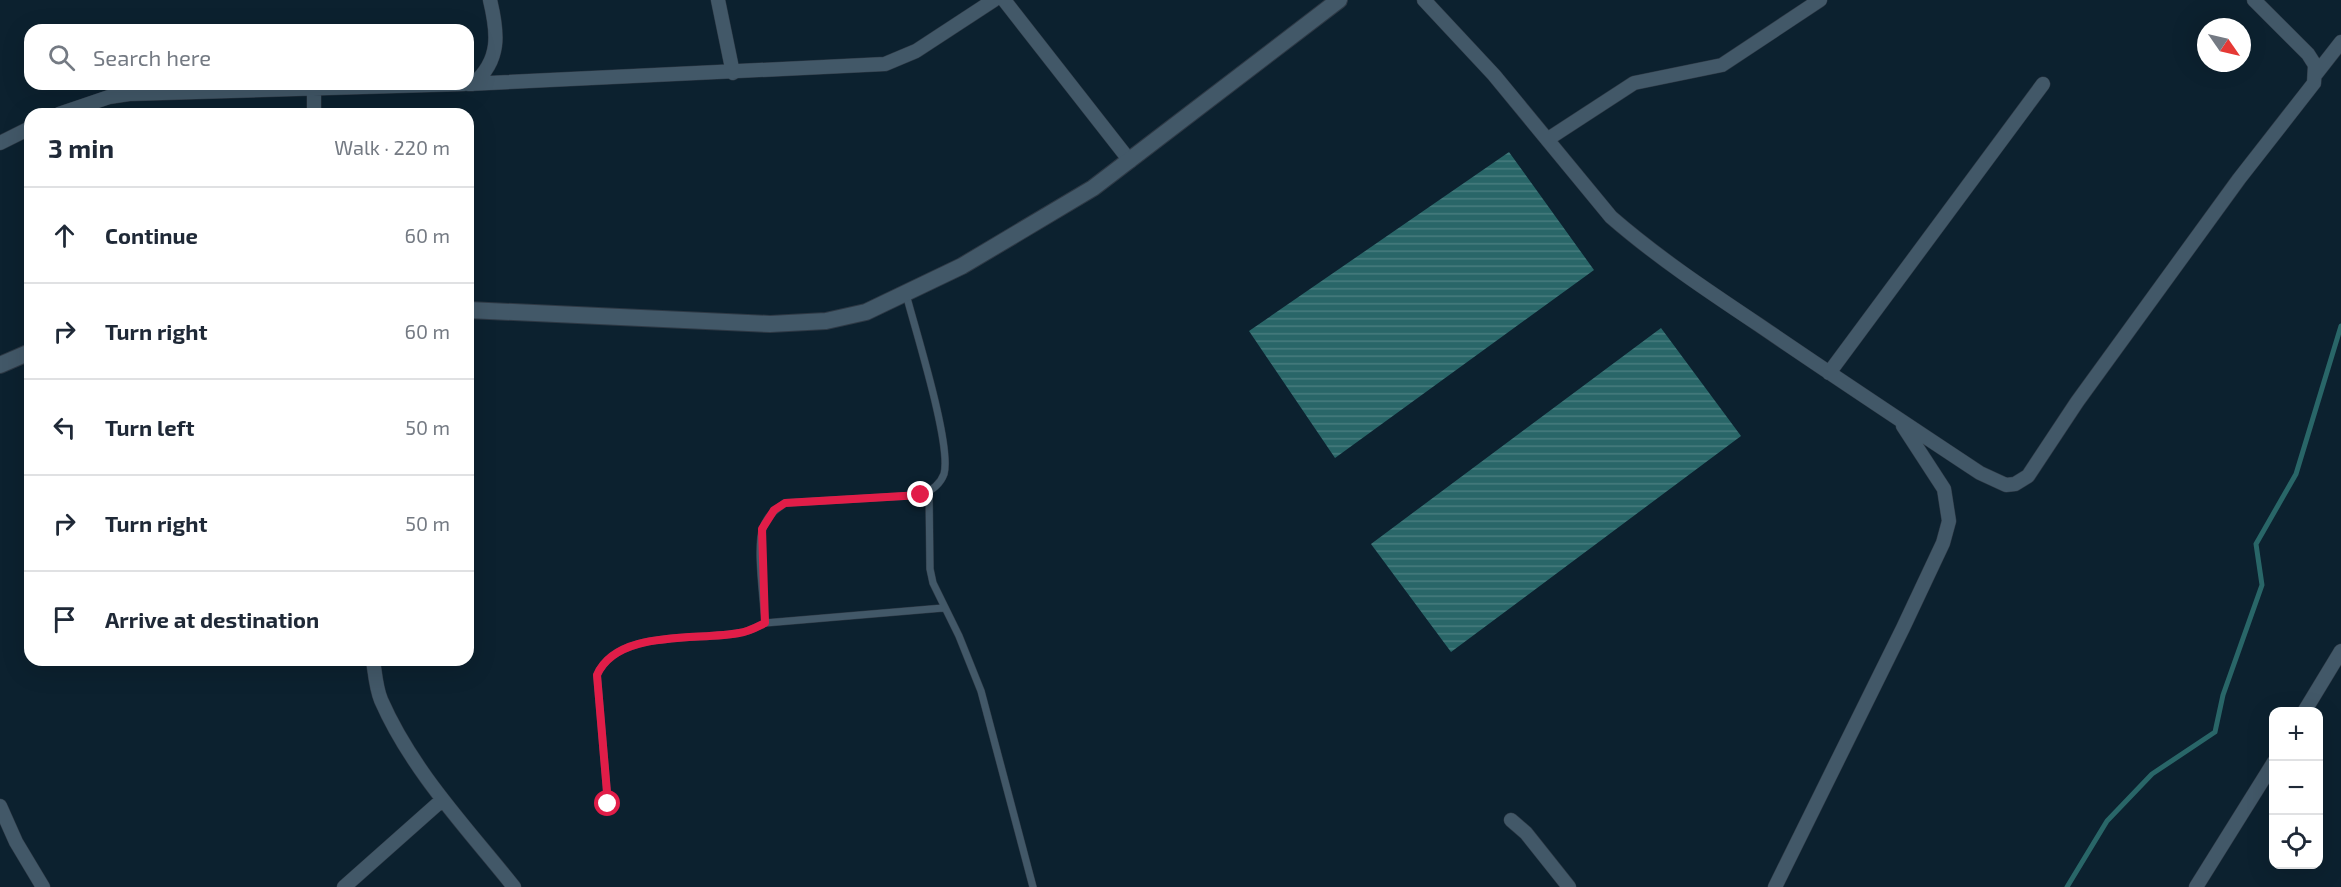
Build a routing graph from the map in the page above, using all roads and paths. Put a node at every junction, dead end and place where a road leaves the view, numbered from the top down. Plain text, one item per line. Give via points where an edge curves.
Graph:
1 (490, 0) edge
2 (718, 0) edge
3 (994, 0) edge
4 (1004, 0) edge
5 (1339, 0) edge
6 (1424, 0) edge
7 (1820, 0) edge
8 (2254, 0) edge
9 (2341, 42) edge
10 (733, 73) junction
11 (2316, 74) junction
12 (474, 80) edge
13 (474, 84) edge
14 (2043, 84) dead end
15 (235, 90) edge
16 (314, 90) edge
17 (75, 108) edge
18 (314, 108) edge
19 (24, 131) edge
20 (1548, 139) junction
21 (0, 143) edge
22 (1130, 161) junction
23 (906, 294) junction
24 (476, 310) edge
25 (24, 355) edge
26 (0, 365) edge
27 (1829, 373) junction
28 (1899, 419) junction
29 (929, 492) junction
30 (943, 608) junction
31 (765, 623) junction
32 (2341, 651) edge
33 (374, 666) edge
34 (2306, 707) edge
35 (2269, 770) edge
36 (442, 800) junction
37 (608, 804) dead end
38 (2, 814) edge
39 (1511, 820) dead end
40 (43, 887) edge
41 (344, 887) edge
42 (514, 887) edge
43 (1033, 887) edge
44 (1569, 887) edge
45 (1776, 887) edge
46 (2196, 887) edge

1 - 12 street via 495,51 486,73
2 - 10 street
3 - 10 street via 916,51 885,64
4 - 22 street
5 - 22 street
6 - 20 street
7 - 20 street via 1722,65 1634,83
8 - 11 street via 2308,54
9 - 11 street
10 - 13 street
11 - 28 street via 2308,93 2076,402 2028,476 2015,484 1998,483
14 - 27 street
15 - 17 street via 129,94
16 - 18 street
19 - 21 street
20 - 27 street via 1592,195 1634,237
22 - 23 street via 1040,222
23 - 24 street via 866,312 826,321 770,324
23 - 29 lane via 943,437 944,474
25 - 26 street
27 - 28 street
28 - 45 street via 1944,489 1949,521 1913,607
29 - 30 lane via 930,569
29 - 31 lane via 785,503 774,510 762,529
30 - 31 lane
30 - 43 lane via 981,691
31 - 37 lane via 740,633 645,643 625,648 607,659 597,675
32 - 34 street
33 - 36 street via 381,699
35 - 46 street
36 - 41 street
36 - 42 street
38 - 40 street
39 - 44 street

